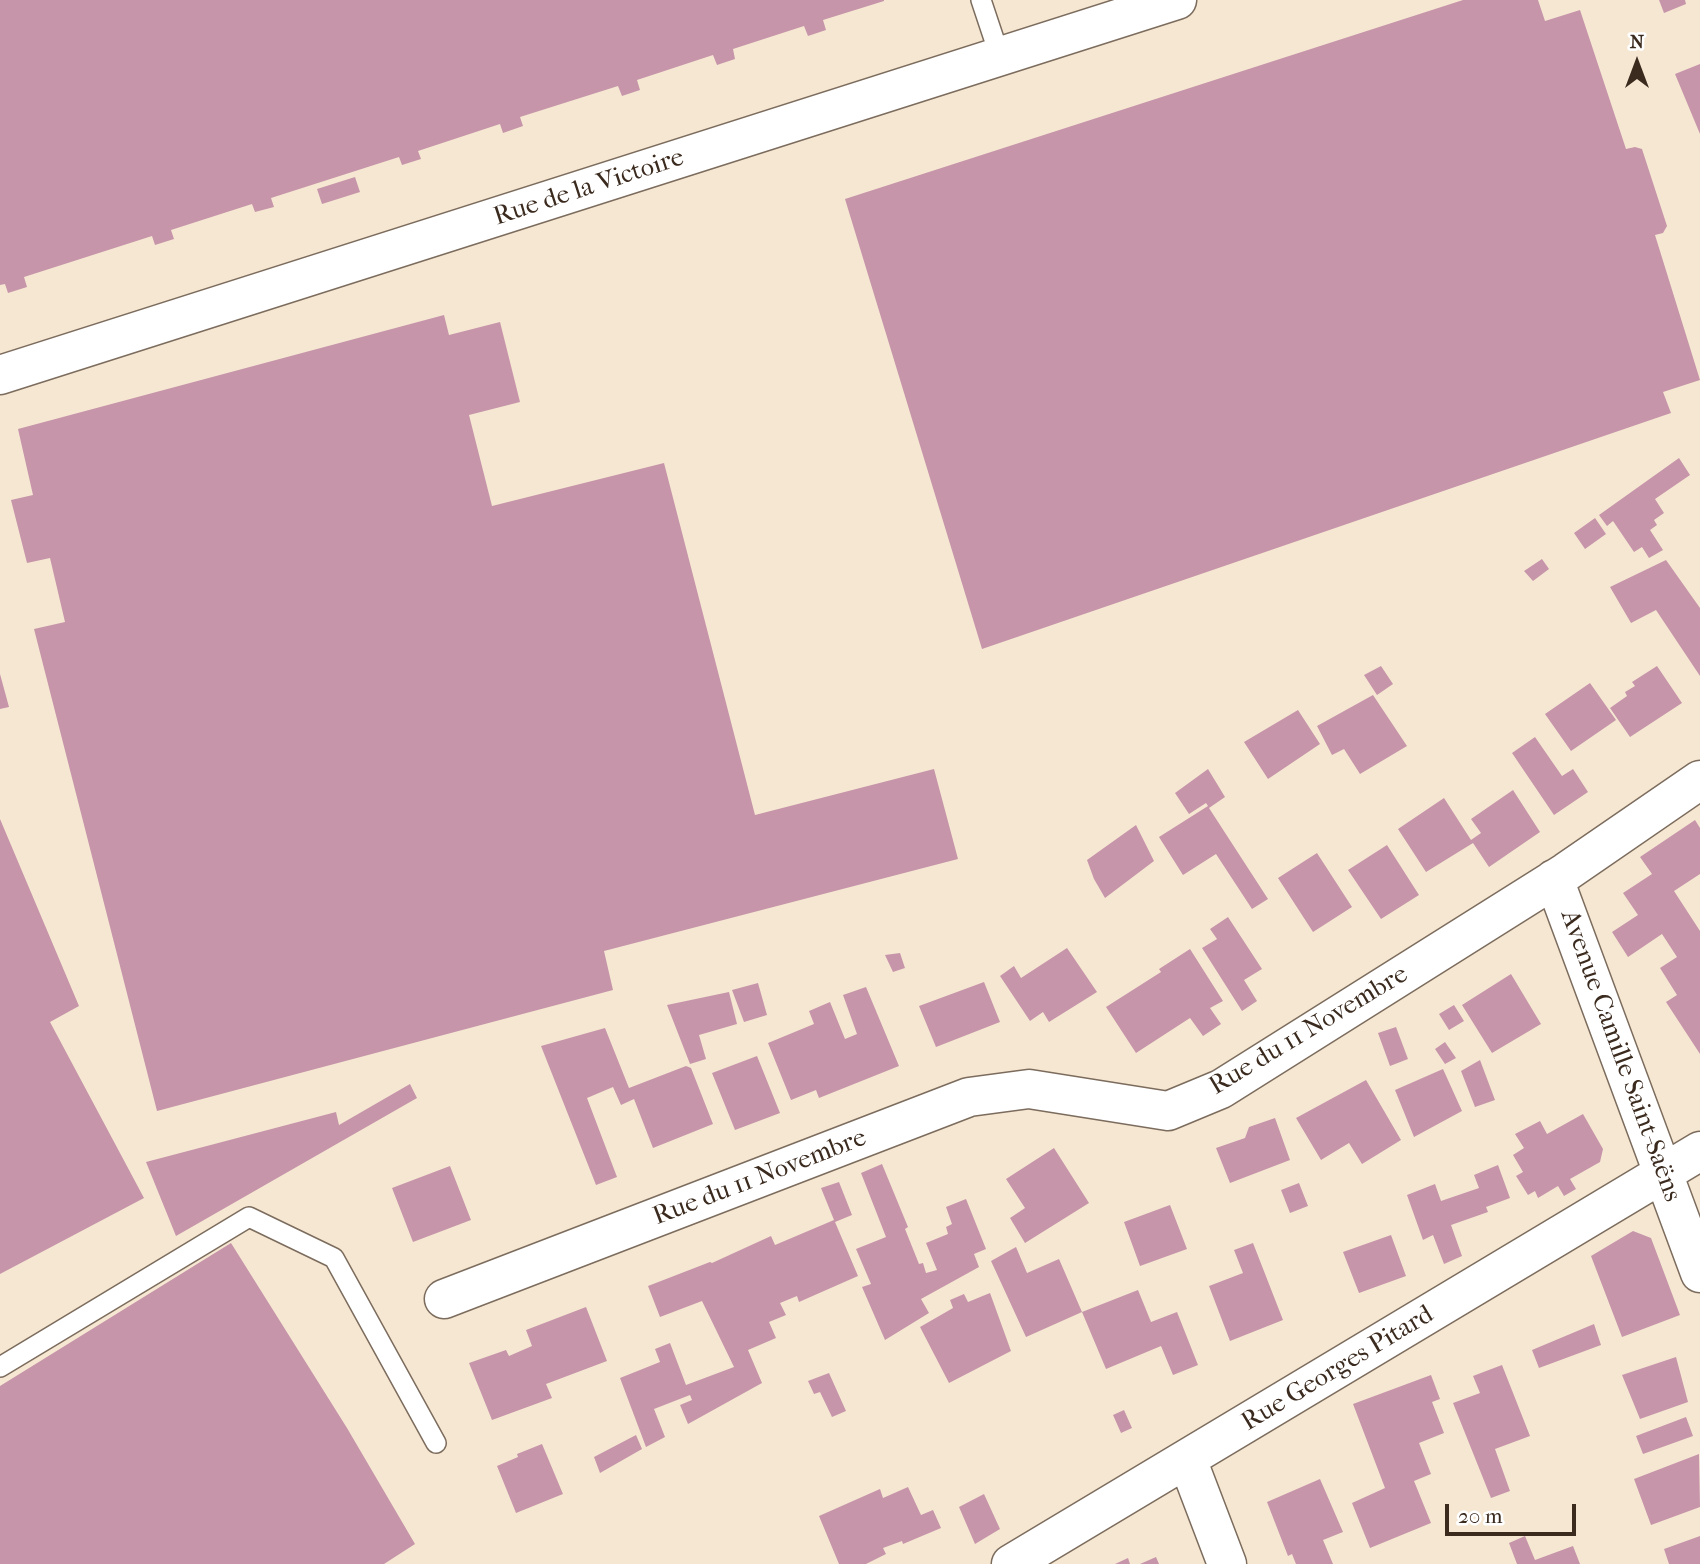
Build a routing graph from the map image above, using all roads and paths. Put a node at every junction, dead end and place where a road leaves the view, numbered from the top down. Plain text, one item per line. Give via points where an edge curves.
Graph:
1 (981, 0) edge
2 (1177, 0) edge
3 (1000, 57) junction
4 (0, 375) edge
5 (1700, 780) edge
6 (1554, 879) junction
7 (1700, 1151) edge
8 (1665, 1174) junction
9 (1700, 1273) edge
10 (444, 1299) dead end
11 (0, 1367) edge
12 (436, 1443) dead end
13 (1187, 1459) junction
14 (1011, 1564) edge
15 (1227, 1564) edge

1 - 3 lane
2 - 3 street, Rue de la Victoire
3 - 4 street, Rue de la Victoire
5 - 6 street, Rue du 11 Novembre
6 - 8 street, Avenue Camille Saint-Saëns
6 - 10 street, Rue du 11 Novembre via 1221,1089 1168,1111 1029,1089 969,1097
7 - 8 street, Rue Georges Pitard
8 - 9 street, Avenue Camille Saint-Saëns
8 - 13 street, Rue Georges Pitard
11 - 12 lane via 249,1217 334,1258
13 - 14 street, Rue Georges Pitard
13 - 15 street

